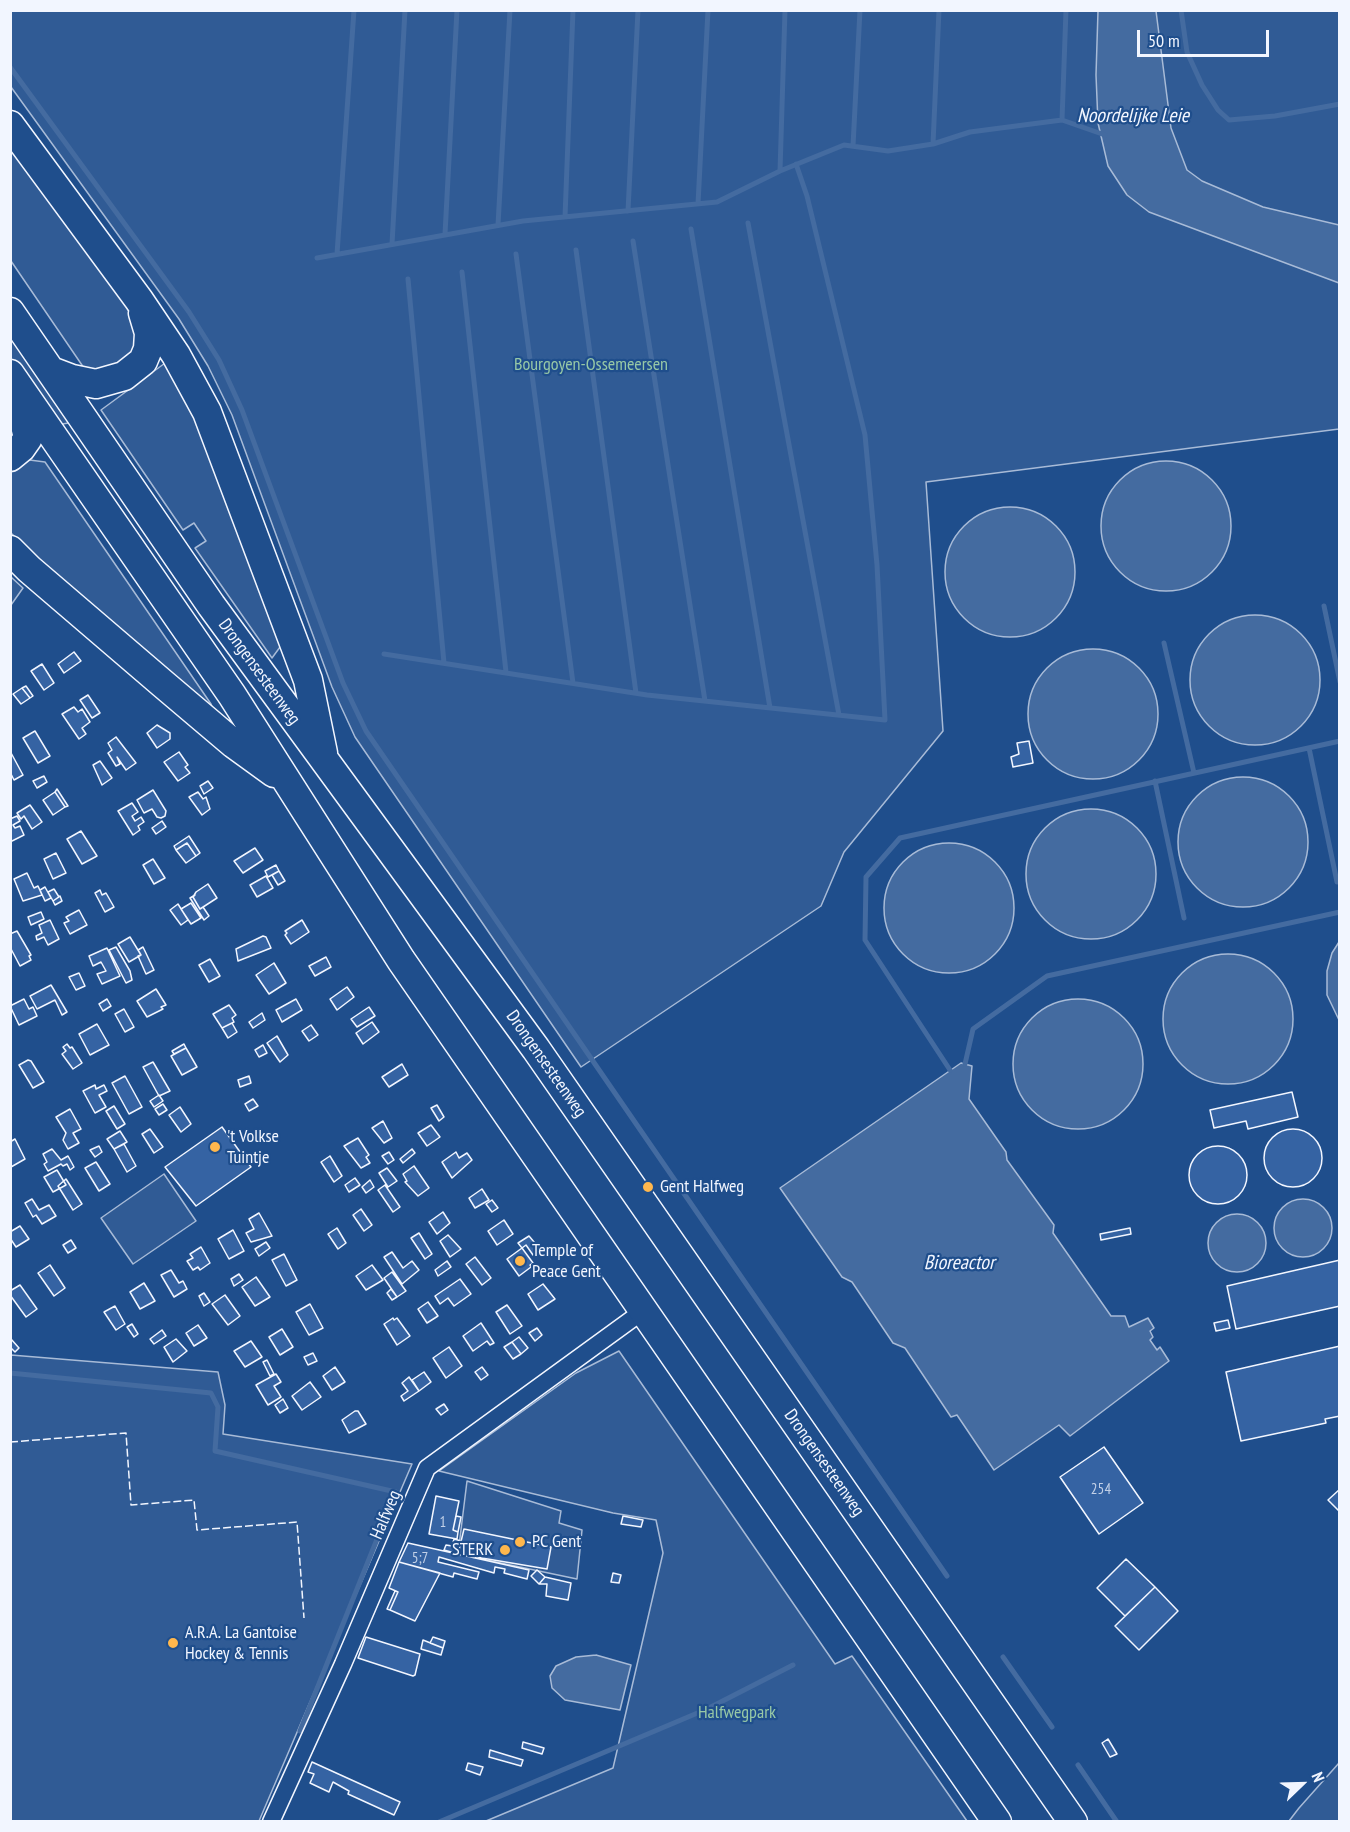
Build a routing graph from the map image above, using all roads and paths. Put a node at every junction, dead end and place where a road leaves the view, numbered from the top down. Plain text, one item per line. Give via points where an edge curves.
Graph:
1 (10, 125) edge
2 (139, 300) junction
3 (10, 312) edge
4 (51, 370) junction
5 (12, 376) edge
6 (10, 457) edge
7 (10, 549) edge
8 (324, 761) junction
9 (285, 782) junction
10 (643, 1311) junction
11 (271, 1821) edge
12 (997, 1821) edge
13 (1073, 1821) edge

1 - 2 highway
2 - 4 highway via 149,333 148,349 134,369 96,384
2 - 8 highway via 176,355 207,412 308,680
3 - 4 highway, Drongensesteenweg
4 - 8 highway, Drongensesteenweg via 211,605
5 - 6 highway via 28,438
5 - 9 highway, Drongensesteenweg via 232,695
7 - 9 highway via 28,569 234,744
8 - 13 highway, Drongensesteenweg via 536,1049
9 - 10 highway, Drongensesteenweg via 401,960
10 - 11 street, Halfweg via 427,1468
10 - 12 highway, Drongensesteenweg

